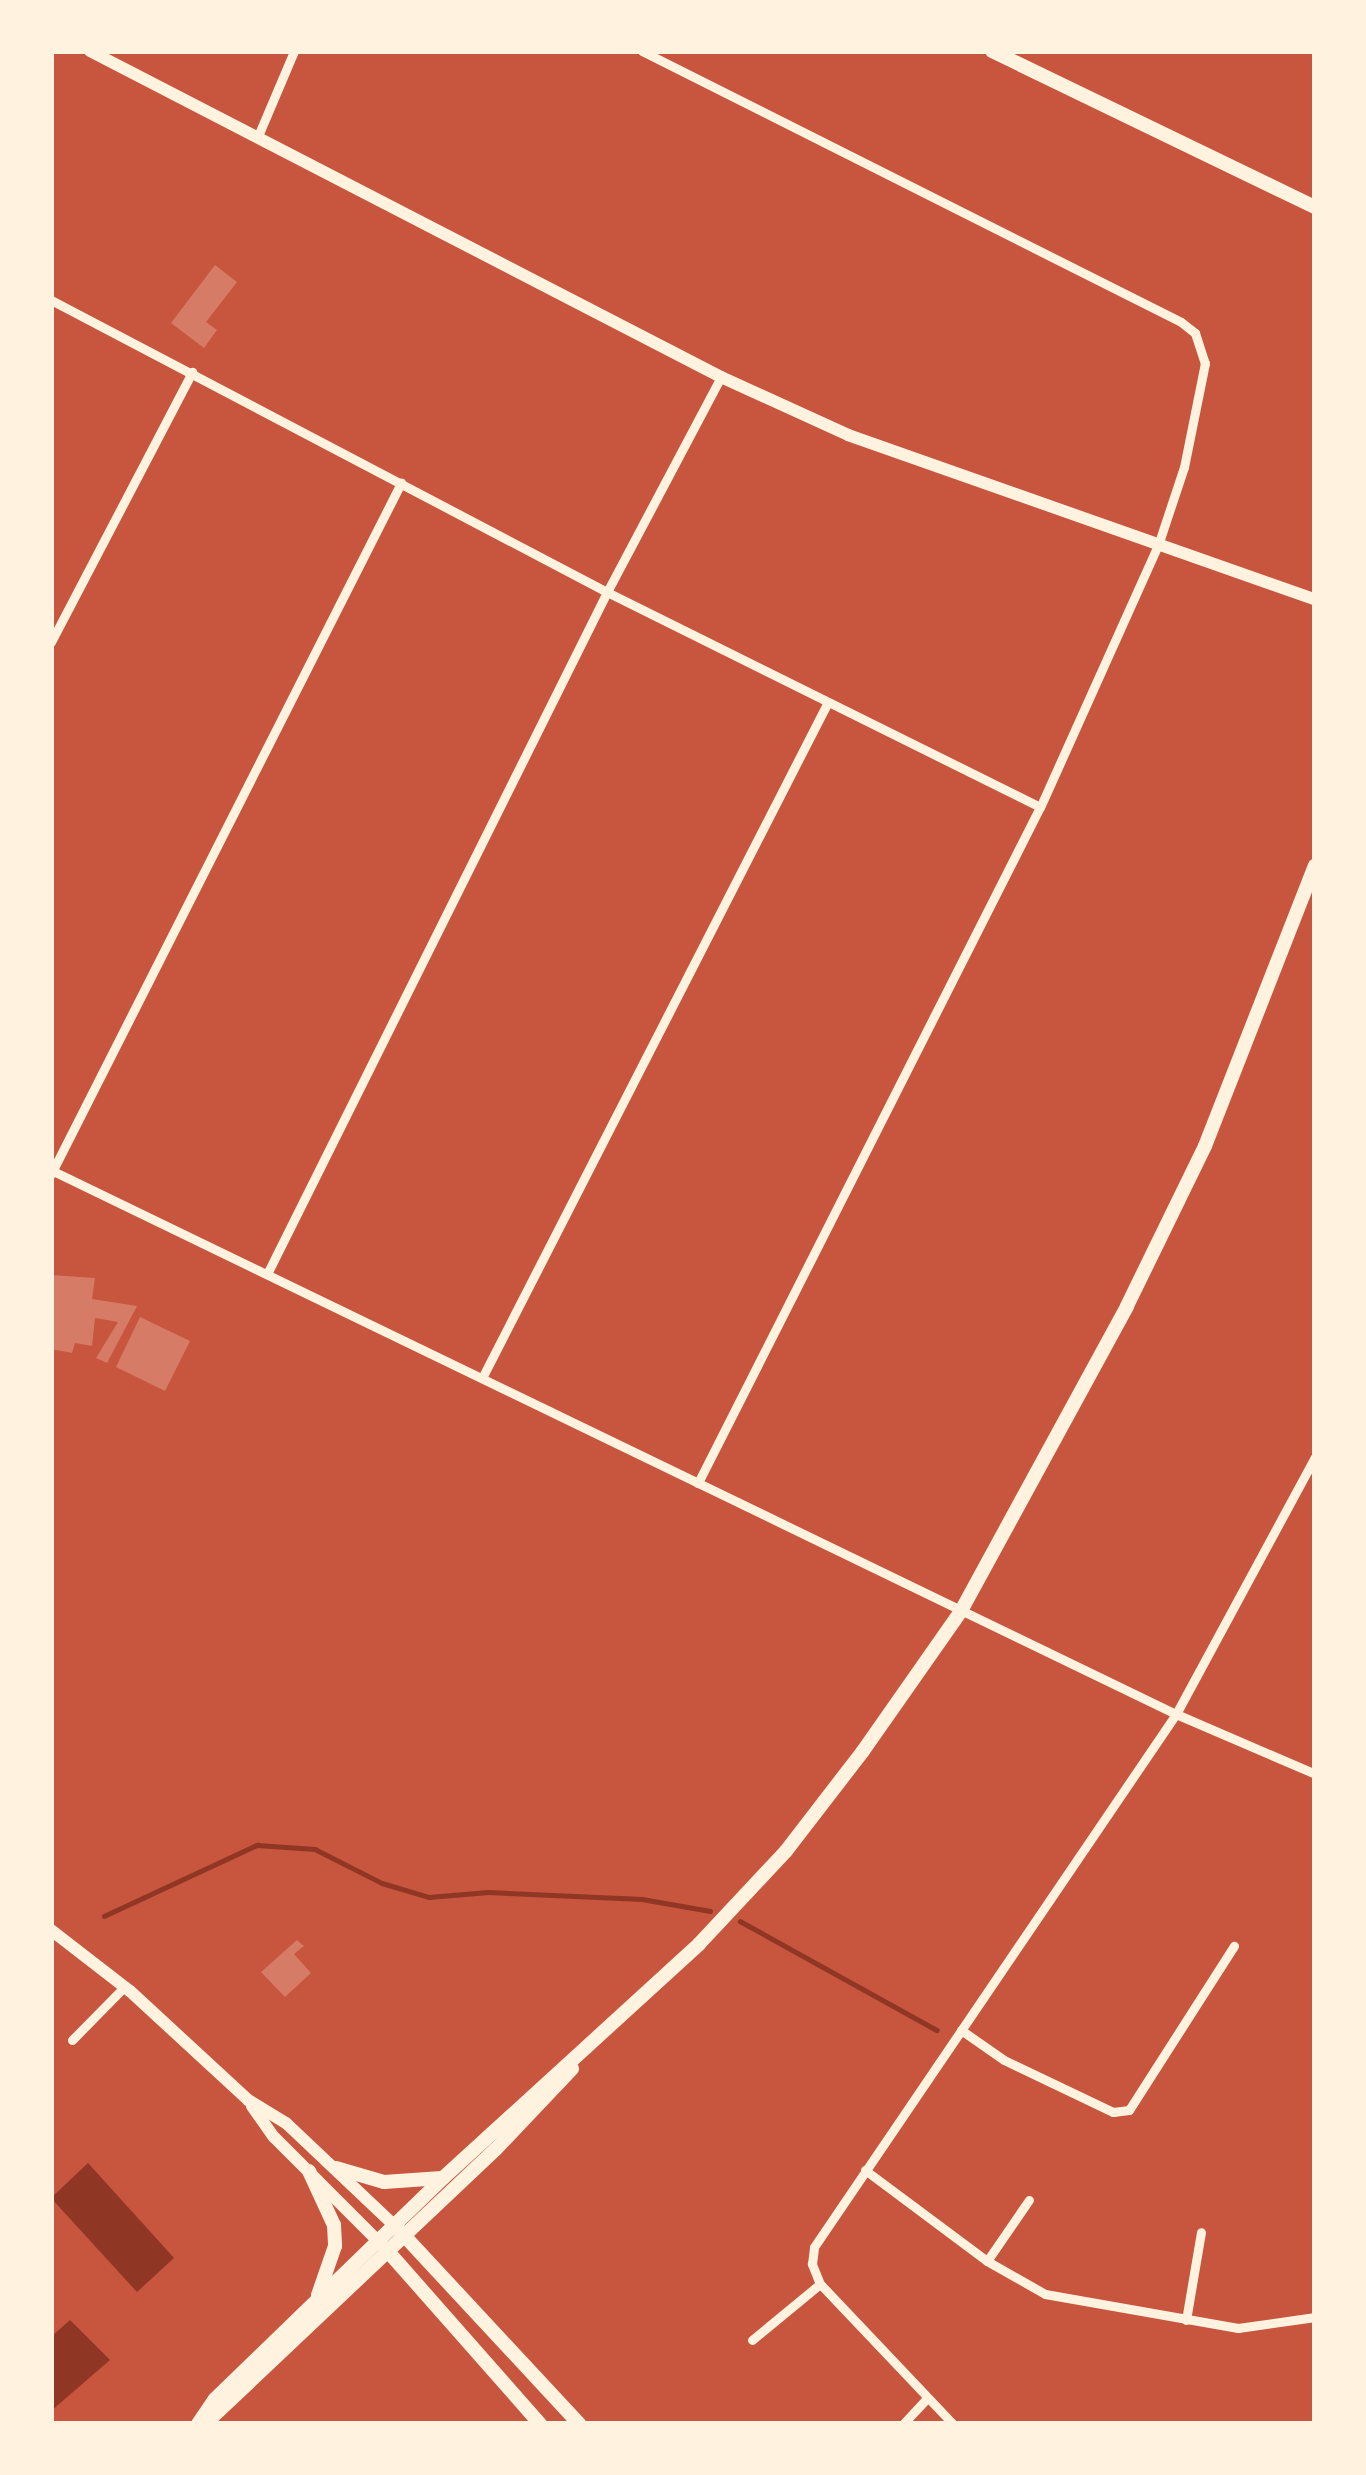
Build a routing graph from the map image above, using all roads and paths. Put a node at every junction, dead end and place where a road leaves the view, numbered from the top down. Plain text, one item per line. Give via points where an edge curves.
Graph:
1 (90, 51) edge
2 (294, 51) edge
3 (643, 51) edge
4 (992, 51) edge
5 (258, 136) junction
6 (1282, 193) junction
7 (1315, 194) edge
8 (1315, 207) edge
9 (51, 300) edge
10 (191, 372) junction
11 (722, 376) junction
12 (401, 483) junction
13 (1158, 545) junction
14 (607, 592) junction
15 (1315, 599) edge
16 (51, 642) edge
17 (828, 702) junction
18 (1040, 807) junction
19 (1315, 866) edge
20 (52, 1172) edge
21 (268, 1274) junction
22 (482, 1378) junction
23 (1315, 1457) edge
24 (698, 1484) junction
25 (961, 1611) junction
26 (1176, 1714) junction
27 (1315, 1774) edge
28 (51, 1930) edge
29 (1234, 1946) dead end
30 (125, 1986) junction
31 (961, 2030) junction
32 (72, 2039) dead end
33 (578, 2060) junction
34 (248, 2100) junction
35 (336, 2168) junction
36 (865, 2170) junction
37 (309, 2171) junction
38 (443, 2178) junction
39 (1029, 2200) dead end
40 (400, 2231) junction
41 (1201, 2232) dead end
42 (384, 2246) junction
43 (987, 2261) junction
44 (820, 2284) junction
45 (313, 2304) junction
46 (1315, 2317) edge
47 (1186, 2320) junction
48 (752, 2340) dead end
49 (927, 2398) junction
50 (202, 2424) edge
51 (540, 2424) edge
52 (579, 2424) edge
53 (903, 2424) edge
54 (953, 2424) edge

1 - 5 street
2 - 5 street
3 - 13 street via 1196,333 1204,363 1200,398
4 - 6 main road
5 - 11 street
6 - 7 main road
6 - 8 main road
9 - 10 street
10 - 12 street
10 - 16 street
11 - 13 street via 848,435
11 - 14 street
12 - 14 street
12 - 20 street
13 - 15 street
13 - 18 street
14 - 17 street
14 - 21 street
17 - 18 street
17 - 22 street
18 - 24 street
19 - 25 main road via 1205,1146
20 - 21 street
21 - 22 street
22 - 24 street
23 - 26 street
24 - 25 street
25 - 26 street
25 - 33 main road via 786,1851
26 - 27 street
26 - 31 street
28 - 30 street
29 - 31 street via 1130,2110 1113,2112
30 - 32 street
30 - 34 street
31 - 36 street
33 - 38 main road
33 - 40 main road via 558,2089
34 - 35 street
34 - 37 street
35 - 38 main road via 384,2182
35 - 40 street
36 - 43 street
36 - 44 street via 814,2247
37 - 42 street
37 - 45 main road via 329,2207 335,2246
38 - 40 main road
39 - 43 street
40 - 42 main road
40 - 52 main road
41 - 47 street
42 - 45 main road
42 - 50 main road
42 - 51 main road
43 - 47 street via 1045,2294
44 - 48 street
44 - 49 street
45 - 50 main road via 215,2399
46 - 47 street via 1238,2328
49 - 53 street
49 - 54 street

